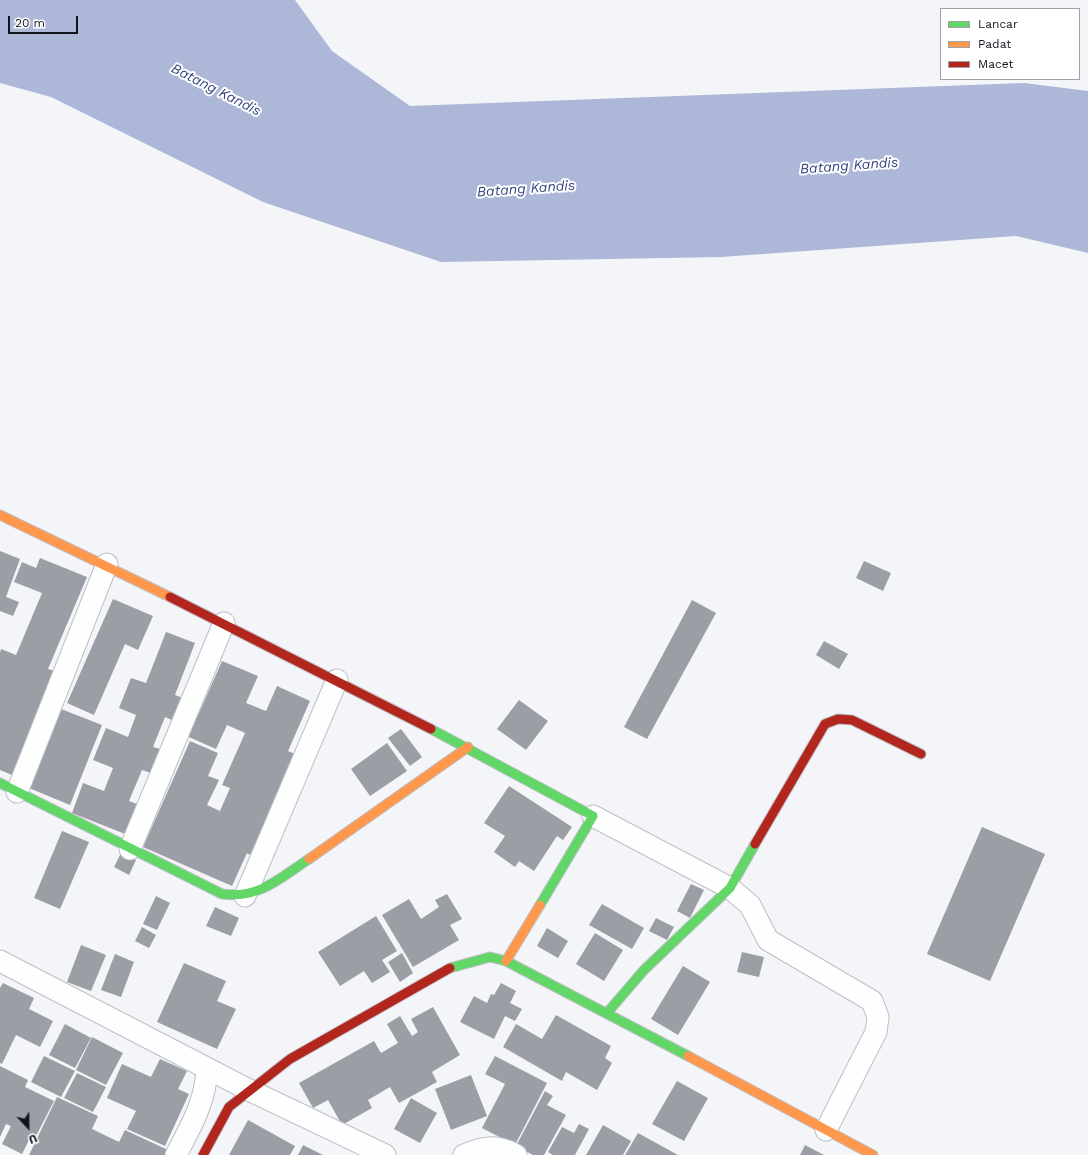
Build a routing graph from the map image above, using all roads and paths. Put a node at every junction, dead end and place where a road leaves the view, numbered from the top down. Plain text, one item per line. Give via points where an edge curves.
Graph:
1 (0, 515) edge
2 (106, 564) junction
3 (224, 623) junction
4 (337, 680) junction
5 (468, 747) junction
6 (921, 754) dead end
7 (9, 787) edge
8 (592, 816) junction
9 (130, 849) junction
10 (730, 888) junction
11 (245, 896) junction
12 (0, 961) edge
13 (506, 961) junction
14 (607, 1013) junction
15 (207, 1068) junction
16 (249, 1090) junction
17 (826, 1130) junction
18 (176, 1155) edge
19 (203, 1155) edge
20 (385, 1155) edge
21 (464, 1155) edge
22 (516, 1155) edge
23 (873, 1155) edge

1 - 2 street
2 - 3 street
2 - 7 street
3 - 4 street
3 - 9 street
4 - 5 street
4 - 11 street
5 - 8 street
5 - 11 street via 275,882
6 - 10 street via 852,720 838,719 824,724
7 - 9 street
8 - 10 street
8 - 13 street
9 - 11 street via 222,894
10 - 14 street via 644,970
10 - 17 street via 750,905 768,940 872,1001 875,1008 878,1017 876,1032
12 - 15 street
13 - 14 street
13 - 16 street via 490,957 453,966 323,1038
14 - 17 street
15 - 16 street
15 - 18 street via 207,1084 203,1098
16 - 19 street via 229,1107
16 - 20 street
17 - 23 street
21 - 22 street via 480,1148 496,1147

